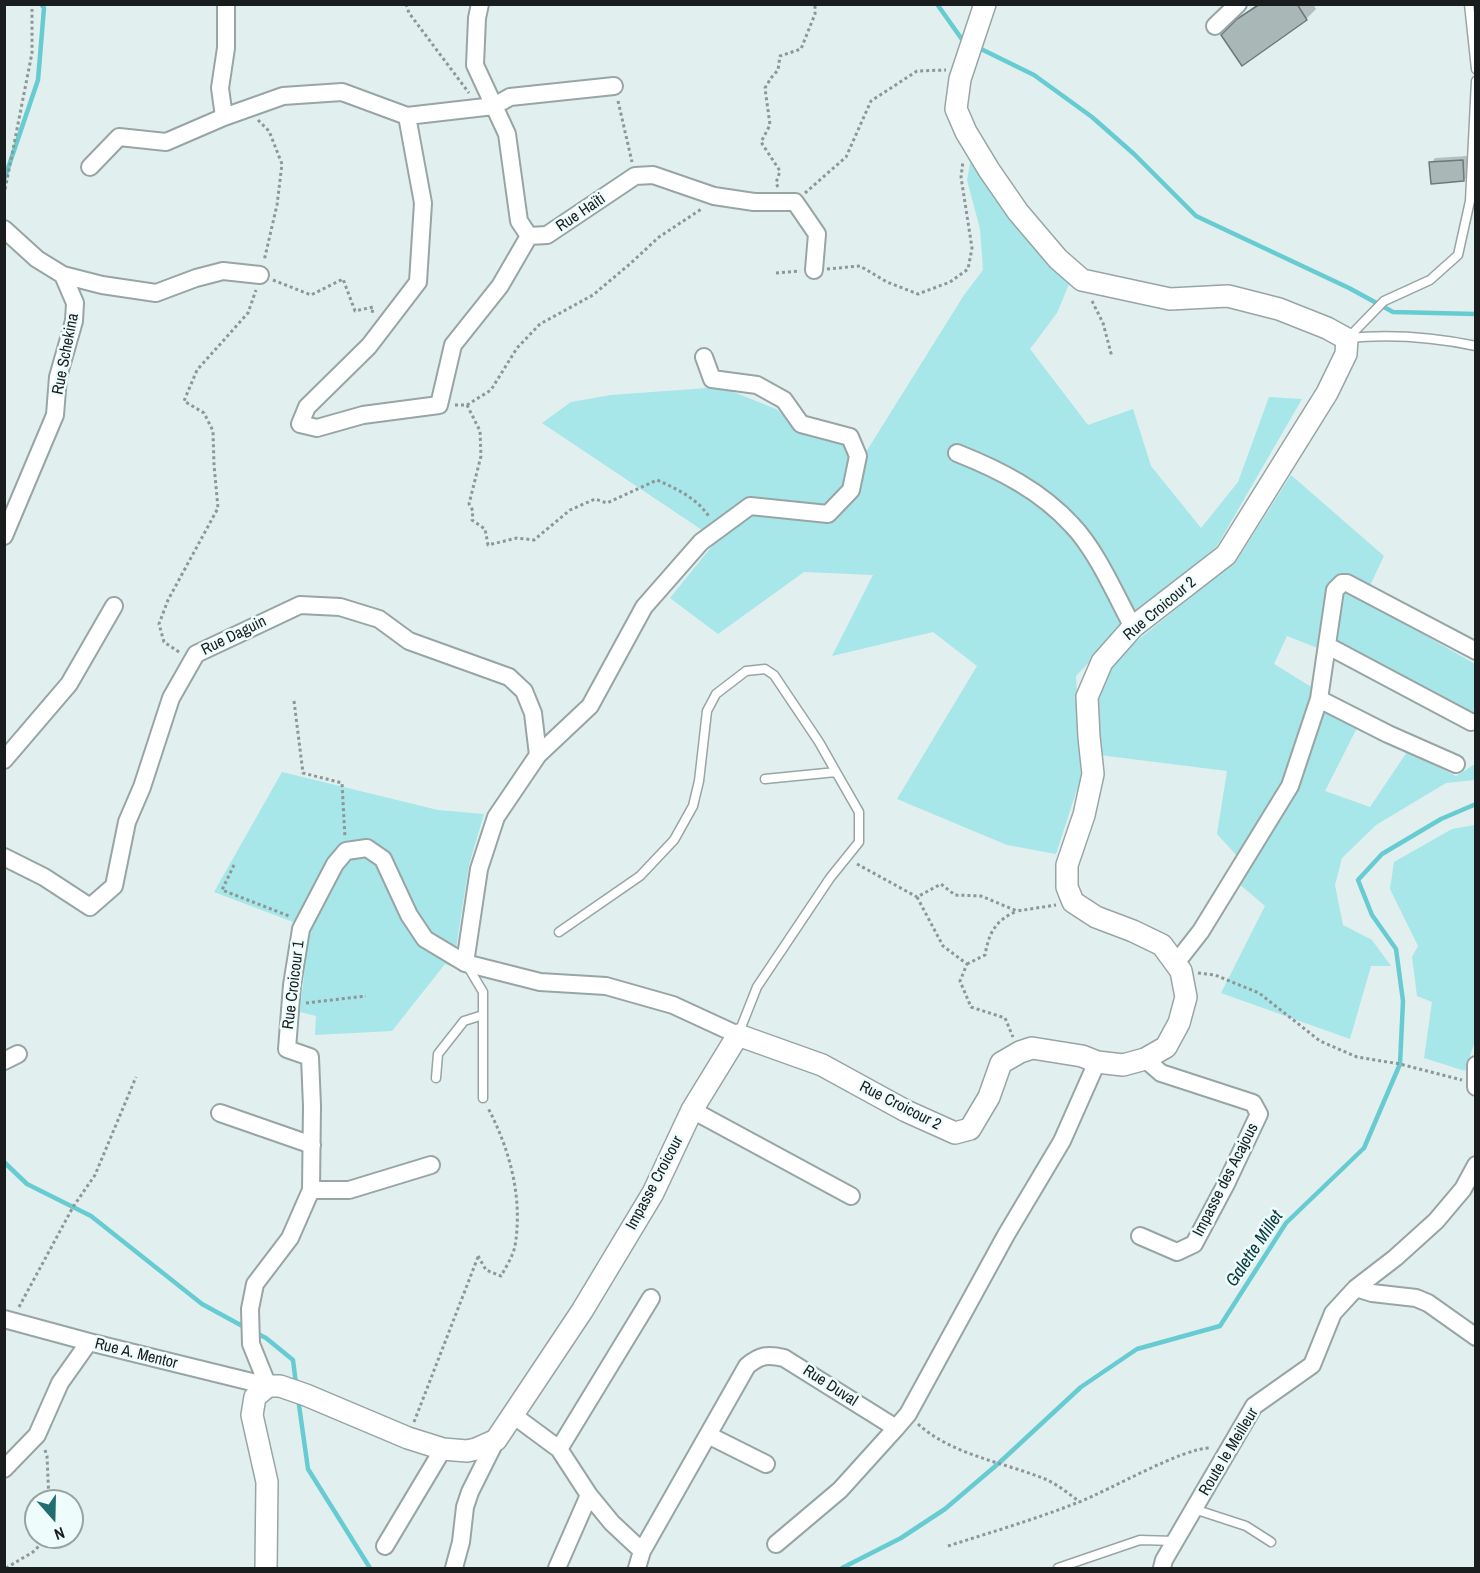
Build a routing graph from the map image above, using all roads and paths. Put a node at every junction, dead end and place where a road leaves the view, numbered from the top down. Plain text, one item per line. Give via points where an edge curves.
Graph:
1 (226, 4) edge
2 (406, 4) edge
3 (480, 4) edge
4 (815, 4) edge
5 (985, 4) edge
6 (1238, 4) edge
7 (1469, 4) edge
8 (32, 9) dead end
9 (1215, 26) dead end
10 (963, 69) junction
11 (1476, 69) edge
12 (1476, 81) edge
13 (614, 87) joint
14 (487, 107) junction
15 (246, 109) junction
16 (407, 116) junction
17 (224, 117) junction
18 (966, 132) junction
19 (90, 167) dead end
20 (635, 176) junction
21 (4, 195) edge
22 (714, 196) junction
23 (789, 202) junction
24 (4, 229) edge
25 (529, 236) junction
26 (814, 270) junction
27 (776, 273) dead end
28 (63, 275) junction
29 (261, 275) junction
30 (1082, 280) junction
31 (372, 317) dead end
32 (1347, 339) junction
33 (1476, 346) edge
34 (704, 357) dead end
35 (1112, 357) dead end
36 (439, 405) junction
37 (467, 405) junction
38 (957, 453) dead end
39 (717, 530) junction
40 (4, 536) edge
41 (114, 606) dead end
42 (1133, 627) junction
43 (1328, 646) junction
44 (1476, 651) edge
45 (192, 661) junction
46 (1319, 699) junction
47 (294, 701) dead end
48 (1471, 722) dead end
49 (538, 755) junction
50 (4, 760) edge
51 (1455, 764) dead end
52 (837, 772) junction
53 (765, 779) dead end
54 (346, 851) junction
55 (4, 857) edge
56 (846, 858) junction
57 (234, 865) dead end
58 (917, 897) junction
59 (1073, 902) junction
60 (1017, 911) junction
61 (305, 923) junction
62 (559, 932) dead end
63 (465, 963) junction
64 (966, 964) junction
65 (1178, 967) junction
66 (366, 996) dead end
67 (291, 1005) junction
68 (483, 1015) junction
69 (738, 1035) junction
70 (1020, 1052) junction
71 (1145, 1059) junction
72 (1097, 1062) junction
73 (1476, 1065) edge
74 (136, 1077) dead end
75 (436, 1078) dead end
76 (1475, 1085) edge
77 (483, 1098) joint
78 (692, 1110) junction
79 (220, 1113) dead end
80 (312, 1144) junction
81 (431, 1165) dead end
82 (1476, 1165) edge
83 (311, 1190) junction
84 (851, 1196) dead end
85 (1140, 1236) dead end
86 (1356, 1288) junction
87 (651, 1298) dead end
88 (8, 1320) edge
89 (1476, 1337) edge
90 (89, 1342) junction
91 (287, 1390) junction
92 (908, 1414) junction
93 (513, 1415) junction
94 (896, 1428) junction
95 (38, 1435) junction
96 (708, 1435) junction
97 (408, 1438) junction
98 (496, 1440) junction
99 (443, 1449) junction
100 (559, 1449) junction
101 (1228, 1450) junction
102 (766, 1464) dead end
103 (4, 1469) edge
104 (48, 1489) edge
105 (589, 1495) junction
106 (1080, 1502) junction
107 (1194, 1509) junction
108 (1175, 1541) junction
109 (1271, 1542) dead end
110 (776, 1544) dead end
111 (385, 1546) dead end
112 (948, 1546) dead end
113 (36, 1549) edge
114 (642, 1551) junction
115 (6, 1569) edge
116 (266, 1569) edge
117 (454, 1569) edge
118 (557, 1569) edge
119 (637, 1569) edge
120 (1058, 1569) edge
121 (1162, 1569) edge

1 - 17 street via 226,48 220,88
2 - 14 path via 409,14
3 - 14 street via 475,65
4 - 23 path via 801,49 780,56 778,70 765,87 770,125 761,142 780,171 776,183
5 - 10 street
6 - 9 street
7 - 11 lane
8 - 21 path via 32,53
10 - 18 street via 956,109
10 - 23 path via 917,71 871,101 846,157
12 - 32 lane via 1470,201 1458,255 1430,280 1384,301
13 - 14 street via 510,97
13 - 20 path
14 - 16 street
14 - 25 street via 507,134 519,221
15 - 16 street via 283,96 342,92
15 - 17 street
15 - 29 path via 269,131 282,164
16 - 36 street via 423,203 418,282 369,346 307,407 300,424 317,428 363,415
17 - 19 street via 166,142 119,137
18 - 26 path via 961,177 972,248 968,269 950,282 918,294 860,266
18 - 30 street via 1018,212 1058,259
20 - 22 street via 653,175
20 - 25 street, Rue Haïti via 548,235
22 - 23 street
22 - 37 path via 701,211 659,237 593,295 540,324 517,348 490,390
23 - 26 street via 817,234
24 - 28 street via 37,259
25 - 36 street via 500,286 453,345
26 - 27 path
28 - 29 street via 156,293 223,271
28 - 40 street, Rue Schekina via 75,303 74,321 58,377 55,415
29 - 31 path via 311,295 344,279 355,311 373,307
29 - 45 path via 248,313 197,370 184,401 204,413 213,431 218,508 159,624 164,642
30 - 32 street via 1170,299 1228,296 1279,309
30 - 35 path via 1102,323
32 - 33 lane via 1442,339
32 - 42 street, Rue Croicour 2 via 1346,354 1327,393 1226,555
34 - 39 street via 712,379 757,385 784,400 801,424 850,437 858,456 851,490 828,514 750,506
36 - 37 path
37 - 39 path via 480,431 481,456 469,504 472,520 485,529 488,545 517,538 534,540 570,510 595,499 607,503 657,480 682,491 704,509
38 - 42 street via 998,469 1033,491 1072,525 1089,547
39 - 49 street via 701,542 644,607 590,706
41 - 50 street via 69,684
42 - 59 street, Rue Croicour 2 via 1102,662 1087,697 1093,774 1084,815 1066,865 1067,887
43 - 44 street via 1335,590 1347,583
43 - 46 street
43 - 48 street
45 - 49 street, Rue Daguin via 196,654 300,605 340,607 379,619 409,641 509,677 524,691 533,713
45 - 55 street, Rue Daguin via 171,698 127,822 114,886 90,907
46 - 51 street
46 - 65 street via 1290,786
47 - 54 path via 303,773 342,783
49 - 63 street via 496,817 479,869
52 - 53 lane
52 - 56 lane, Impasse Croicour via 859,812 859,842
52 - 62 lane, Impasse Croicour via 774,675 765,669 746,671 716,694 707,711 693,806 674,840 640,876
54 - 61 street, Rue Croicour 1 via 334,864
54 - 63 street via 367,848 383,859 409,915 425,939
56 - 58 path
56 - 69 lane, Impasse Croicour via 757,987
57 - 61 path via 222,890
58 - 60 path via 941,884 955,895 981,896
58 - 64 path via 943,946
59 - 60 path
59 - 65 street via 1096,917 1162,945
60 - 64 path via 1001,918 987,942 985,955
61 - 67 street, Rue Croicour 1
63 - 68 lane via 483,992
63 - 69 street via 540,982 606,986 673,1005
64 - 70 path via 960,981 971,1007 1005,1018
65 - 71 street via 1186,997 1179,1023 1166,1047
65 - 76 path via 1215,975 1259,993 1320,1041 1357,1057 1400,1064
66 - 67 path
67 - 80 street, Rue Croicour 1 via 287,1049 310,1057
68 - 75 lane via 464,1021 438,1054
68 - 77 lane
69 - 70 street, Rue Croicour 2 via 822,1065 906,1112 955,1133 970,1129 989,1096 1001,1063
69 - 78 street, Impasse Croicour
70 - 72 street via 1032,1048
71 - 72 street via 1123,1065
71 - 85 street, Impasse des Acajous via 1161,1073 1253,1103 1259,1114 1194,1244 1177,1252
72 - 92 street via 1062,1142
73 - 76 street
74 - 88 path via 96,1175 73,1207
77 - 97 path via 501,1131 512,1167 517,1208 515,1248 501,1276 486,1270 478,1256
78 - 84 street
78 - 93 street, Impasse Croicour via 653,1193
79 - 80 street
80 - 83 street, Rue Croicour 1
81 - 83 street via 349,1190
82 - 86 street, Route le Meilleur via 1463,1189 1436,1221
83 - 91 street, Rue Croicour 1 via 290,1238 255,1284 250,1309 251,1344
86 - 89 street via 1416,1298
86 - 101 street, Route le Meilleur via 1333,1313 1312,1365 1254,1406
87 - 100 street
88 - 90 street, Rue A. Mentor
90 - 91 street, Rue A. Mentor
90 - 95 street via 60,1383
91 - 97 street
91 - 116 street via 255,1397 252,1415 267,1482
92 - 94 street
92 - 106 path via 932,1436 1047,1480
93 - 98 street, Impasse Croicour
93 - 100 street
94 - 96 street, Rue Duval via 784,1358 770,1354 747,1366
94 - 110 street via 840,1490
95 - 103 street
95 - 104 path via 47,1456
96 - 102 street
96 - 114 street, Rue Duval
97 - 99 street
98 - 99 street via 466,1451
98 - 117 street via 465,1507 462,1542
99 - 111 street
100 - 105 street
101 - 106 path via 1203,1448
101 - 107 street, Route le Meilleur
105 - 114 street
105 - 118 street
106 - 112 path
107 - 108 street, Route le Meilleur
107 - 109 lane via 1246,1526
108 - 120 lane via 1140,1540
108 - 121 street, Route le Meilleur
113 - 115 path
114 - 119 street, Rue Duval

